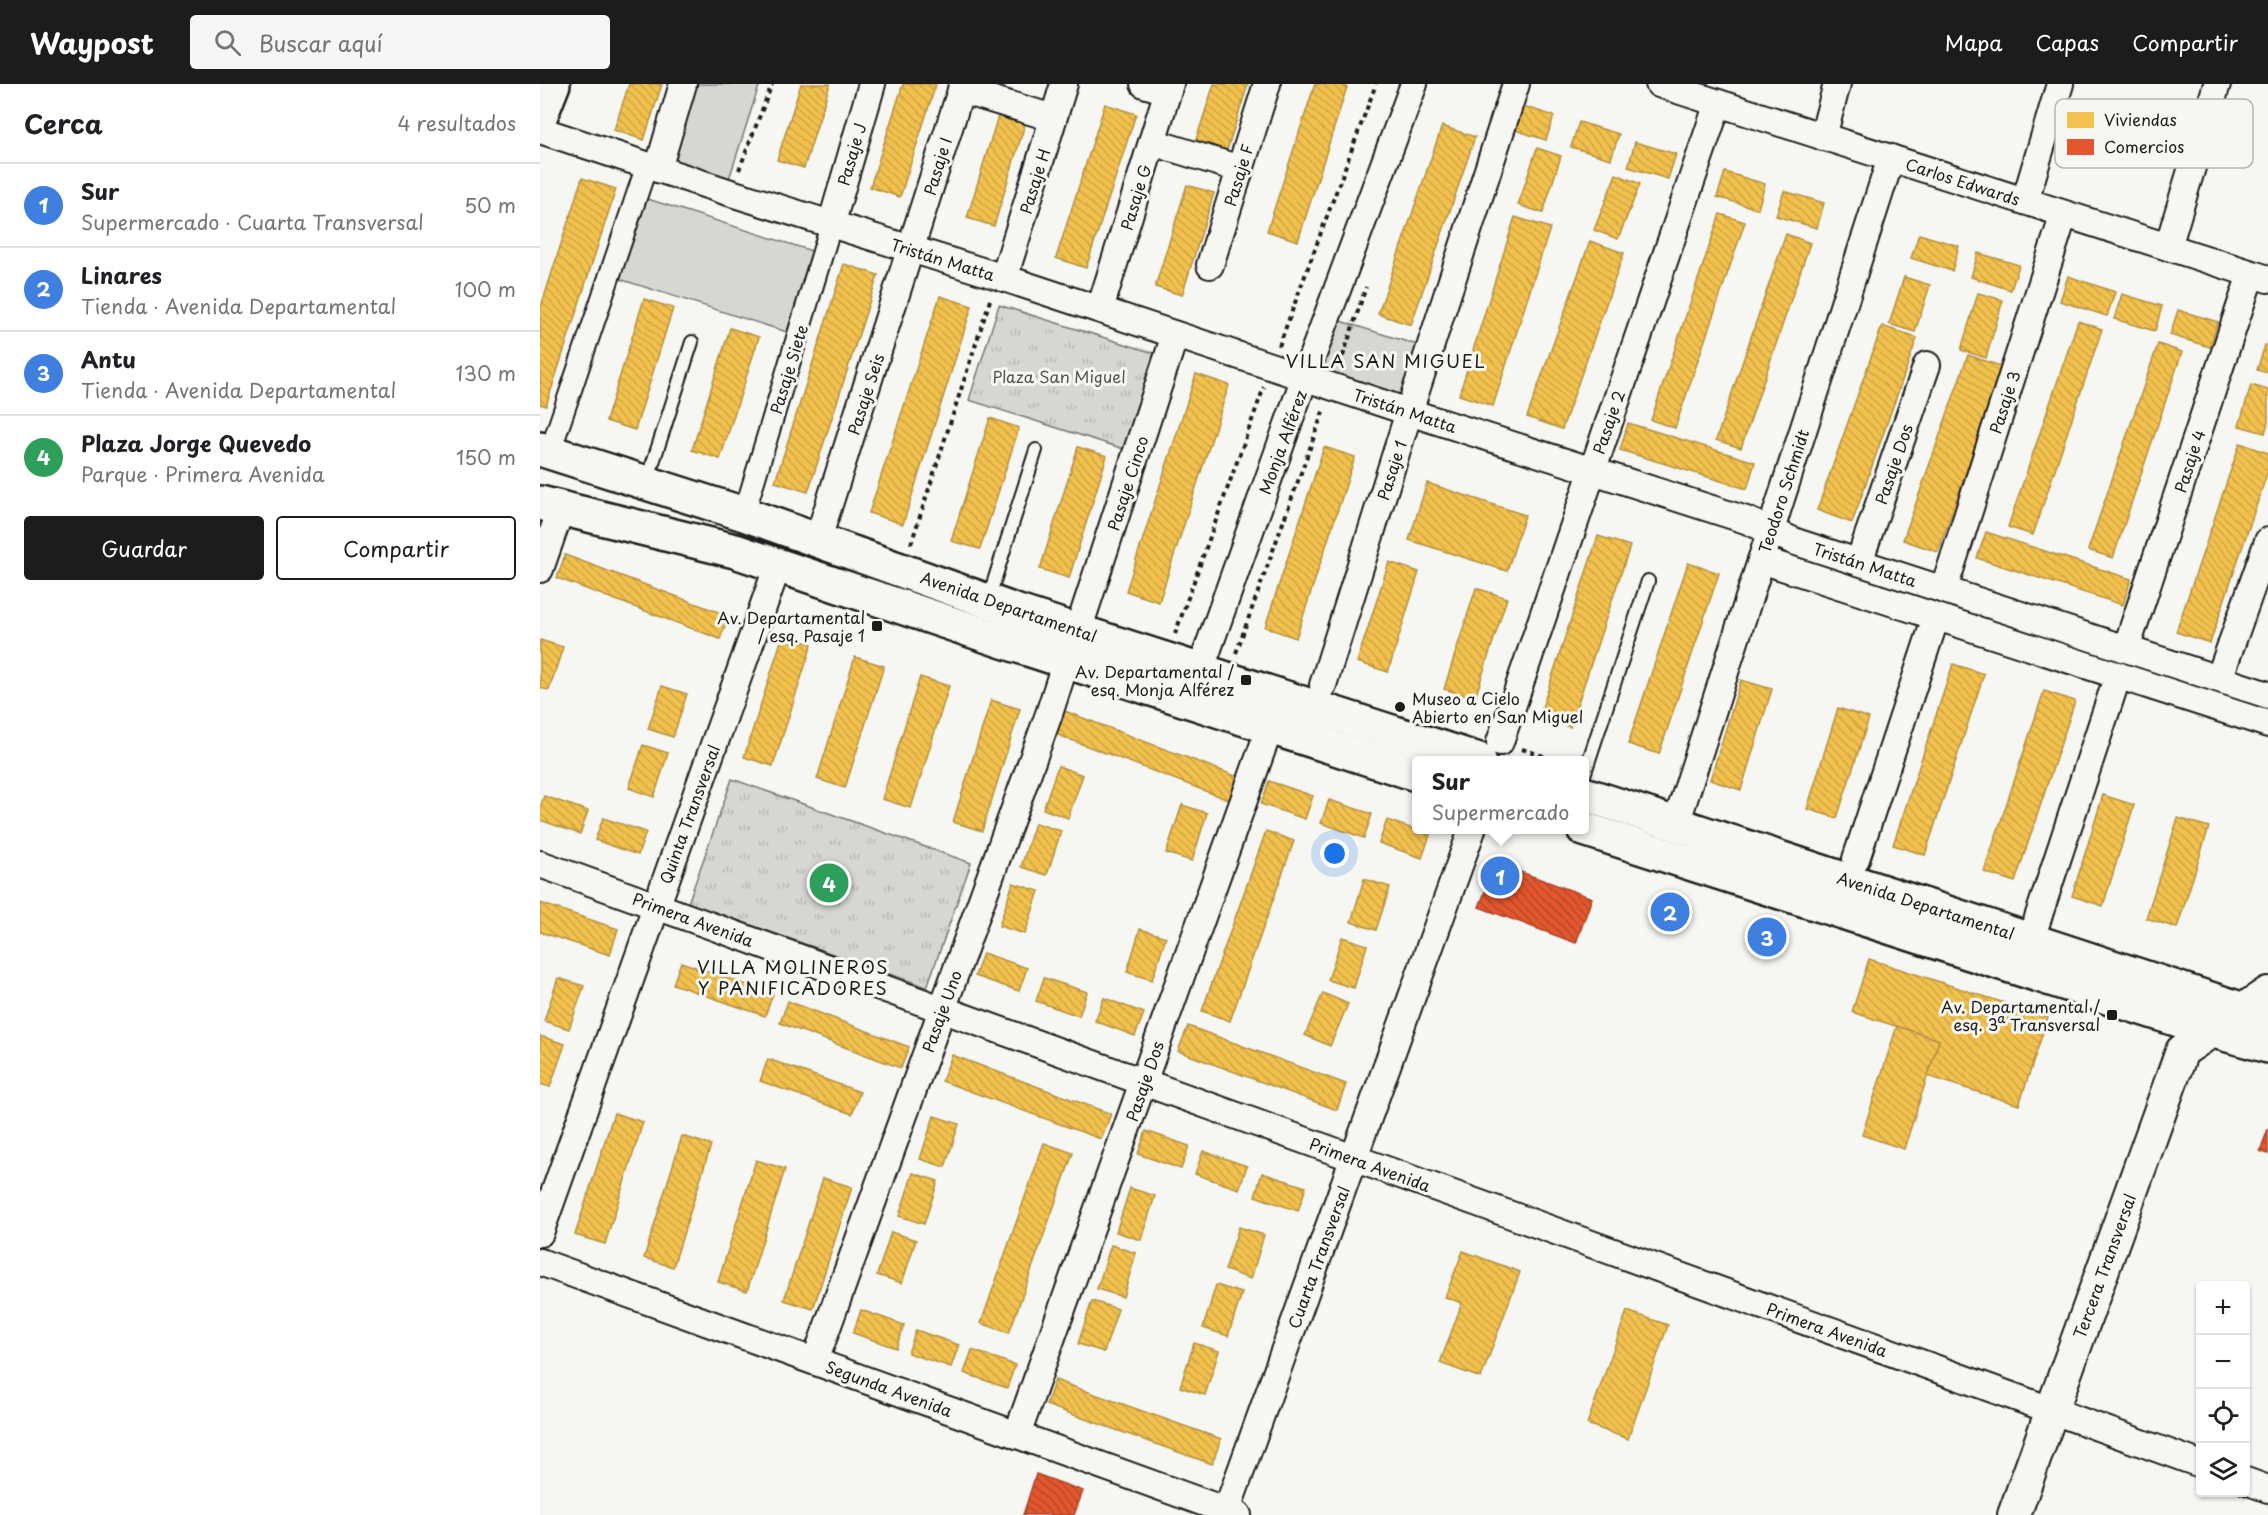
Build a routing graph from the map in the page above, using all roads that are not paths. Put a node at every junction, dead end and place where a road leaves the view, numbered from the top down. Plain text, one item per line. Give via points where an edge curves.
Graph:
1 (553, 84) edge
2 (684, 84) edge
3 (872, 84) edge
4 (1064, 84) edge
5 (1144, 84) edge
6 (1266, 84) edge
7 (1414, 84) edge
8 (1516, 84) edge
9 (1659, 84) edge
10 (1837, 84) edge
11 (2060, 84) edge
12 (2217, 84) edge
13 (962, 87) edge
14 (1169, 88) edge
15 (2056, 99) edge
16 (2212, 99) edge
17 (2055, 101) edge
18 (1718, 103) junction
19 (540, 117) edge
20 (1053, 118) junction
21 (540, 130) edge
22 (1823, 137) junction
23 (1152, 142) junction
24 (1891, 158) junction
25 (652, 167) junction
26 (2192, 168) edge
27 (1240, 169) junction
28 (2025, 201) junction
29 (2064, 214) junction
30 (831, 225) junction
31 (2168, 247) junction
32 (911, 249) junction
33 (1210, 265) dead end
34 (2259, 276) edge
35 (1000, 277) junction
36 (1100, 309) junction
37 (1175, 335) junction
38 (692, 342) dead end
39 (1927, 365) dead end
40 (1306, 378) junction
41 (1409, 412) junction
42 (548, 441) edge
43 (1036, 450) dead end
44 (1591, 470) junction
45 (646, 482) junction
46 (551, 506) edge
47 (744, 514) junction
48 (1770, 531) junction
49 (818, 539) junction
50 (2268, 541) edge
51 (1761, 560) junction
52 (1859, 562) junction
53 (778, 565) junction
54 (540, 569) edge
55 (1648, 581) dead end
56 (1944, 590) junction
57 (988, 601) junction
58 (1936, 617) junction
59 (1078, 631) junction
60 (2126, 649) junction
61 (1066, 661) junction
62 (2118, 675) junction
63 (2219, 679) junction
64 (1195, 685) junction
65 (1323, 685) dead end
66 (2268, 695) edge
67 (2268, 724) edge
68 (1270, 727) junction
69 (1489, 751) edge
70 (1589, 760) edge
71 (1412, 773) edge
72 (1589, 796) edge
73 (1676, 824) junction
74 (1589, 831) edge
75 (1471, 834) edge
76 (1856, 859) dead end
77 (540, 864) edge
78 (656, 906) junction
79 (2031, 939) junction
80 (2260, 1007) edge
81 (942, 1009) junction
82 (2210, 1030) junction
83 (2268, 1046) edge
84 (1144, 1082) junction
85 (1354, 1158) junction
86 (540, 1233) edge
87 (540, 1262) edge
88 (815, 1361) junction
89 (2052, 1411) junction
90 (1017, 1435) junction
91 (2196, 1463) edge
92 (2250, 1482) edge
93 (2268, 1489) edge
94 (1230, 1514) edge
95 (2014, 1515) edge

1 - 19 main road
2 - 25 street
3 - 30 street, Pasaje J
4 - 20 street, Pasaje H
5 - 14 street
6 - 27 street, Pasaje F
7 - 40 street, Monja Alférez
8 - 41 street, Pasaje 1
9 - 18 street, Carlos Edwards
10 - 22 street
11 - 15 street
12 - 16 street
13 - 20 street
13 - 32 street, Pasaje I
14 - 23 street, Pasaje G
17 - 28 street
18 - 22 street, Carlos Edwards
18 - 44 street, Pasaje 2
20 - 35 street, Pasaje H
21 - 25 street, Tristán Matta
22 - 24 street, Carlos Edwards
23 - 27 street
23 - 36 street, Pasaje G
24 - 28 street, Carlos Edwards
24 - 48 street, Teodoro Schmidt
25 - 30 street, Tristán Matta
25 - 42 street
26 - 31 street
27 - 33 street, Pasaje F
28 - 29 street, Carlos Edwards
29 - 31 street, Carlos Edwards
29 - 56 street, Pasaje 3
30 - 32 street, Tristán Matta
30 - 47 street, Pasaje Siete
31 - 34 street, Carlos Edwards
32 - 35 street, Tristán Matta
32 - 49 street, Pasaje Seis
34 - 60 street, Pasaje 4
35 - 36 street, Tristán Matta
36 - 37 street, Tristán Matta
37 - 40 street, Tristán Matta
37 - 59 street, Pasaje Cinco
38 - 45 lane
39 - 52 street, Pasaje Dos
40 - 41 street, Tristán Matta
40 - 64 street, Monja Alférez
41 - 44 street, Tristán Matta
41 - 65 street, Pasaje 1
42 - 45 main road, Avenida Departamental
43 - 57 lane
44 - 48 street, Tristán Matta
44 - 69 street, Pasaje 2
45 - 47 main road, Avenida Departamental
46 - 53 main road, Avenida Departamental via 692,539
46 - 54 street
47 - 49 main road, Avenida Departamental
48 - 51 street, Teodoro Schmidt
48 - 52 street, Tristán Matta
49 - 57 main road, Avenida Departamental
50 - 63 street
51 - 58 street, Tristán Matta
51 - 73 street, Teodoro Schmidt
52 - 56 street, Tristán Matta
53 - 61 main road, Avenida Departamental
53 - 78 street, Quinta Transversal
55 - 70 lane
56 - 60 street, Tristán Matta
57 - 59 main road, Avenida Departamental
58 - 62 street, Tristán Matta
58 - 76 street
59 - 64 main road, Avenida Departamental
60 - 63 street, Tristán Matta
61 - 64 main road, Avenida Departamental
61 - 81 street, Pasaje Uno
62 - 67 street, Tristán Matta
62 - 79 street
63 - 66 street, Tristán Matta
64 - 68 main road, Avenida Departamental
64 - 69 main road, Avenida Departamental
68 - 71 main road, Avenida Departamental
68 - 84 street, Pasaje Dos
72 - 73 main road, Avenida Departamental
73 - 79 main road, Avenida Departamental
74 - 82 main road, Avenida Departamental
75 - 85 street, Cuarta Transversal
77 - 78 street, Primera Avenida
78 - 81 street, Primera Avenida
78 - 86 street, Quinta Transversal
79 - 80 main road, Avenida Departamental
80 - 82 street, Tercera Transversal
81 - 84 street, Primera Avenida
81 - 88 street, Pasaje Uno
82 - 83 main road, Avenida Departamental
82 - 89 street, Tercera Transversal via 2182,1051
84 - 85 street, Primera Avenida
84 - 90 street, Pasaje Dos
85 - 89 street, Primera Avenida
85 - 94 street, Cuarta Transversal
87 - 88 street, Segunda Avenida
88 - 90 street, Segunda Avenida
89 - 91 street, Primera Avenida
89 - 95 street, Tercera Transversal
90 - 94 street, Segunda Avenida
92 - 93 street

